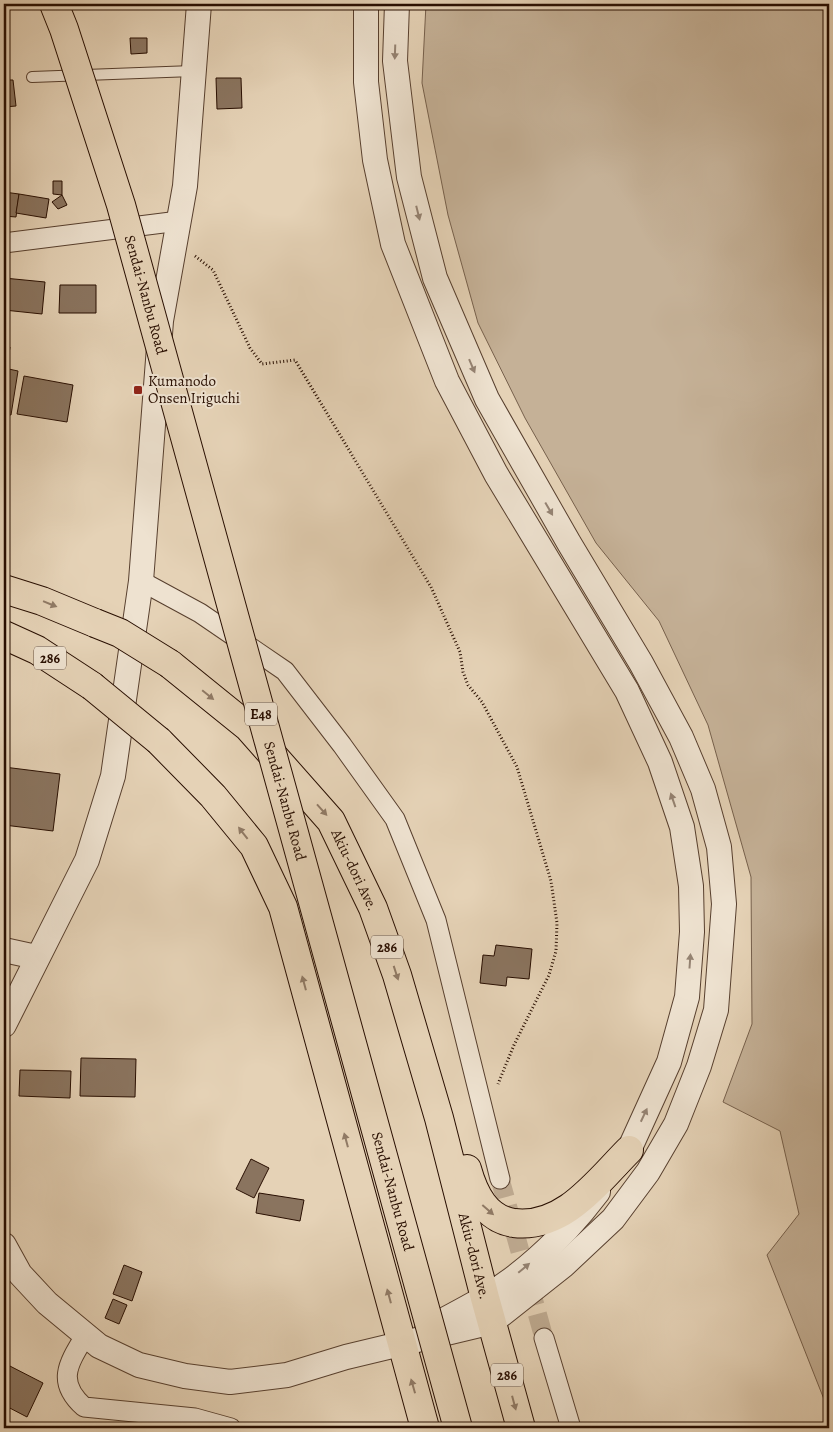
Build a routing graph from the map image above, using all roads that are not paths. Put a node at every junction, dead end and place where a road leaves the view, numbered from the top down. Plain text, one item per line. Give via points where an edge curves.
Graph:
1 (54, 4) edge
2 (199, 4) edge
3 (366, 4) edge
4 (397, 4) edge
5 (193, 71) junction
6 (32, 77) dead end
7 (177, 231) junction
8 (4, 243) edge
9 (141, 581) junction
10 (4, 589) edge
11 (4, 635) edge
12 (4, 950) edge
13 (36, 958) junction
14 (406, 1005) junction
15 (4, 1026) edge
16 (629, 1150) junction
17 (500, 1179) tunnel mouth
18 (4, 1245) edge
19 (488, 1310) junction
20 (85, 1336) junction
21 (544, 1338) tunnel mouth
22 (401, 1344) junction
23 (231, 1428) edge
24 (425, 1428) edge
25 (458, 1428) edge
26 (521, 1428) edge
27 (571, 1428) edge

1 - 25 highway, Sendai-Nanbu Road / E48, bridge via 121,205
2 - 5 street
16 -> 3 street via 669,1062 687,998 692,932 691,886 682,827 660,762 627,691 496,474 446,380 393,244 375,160 366,82
4 -> 19 street via 395,62 409,177 435,278 486,399 681,737 703,790 719,847 724,904 716,1010 676,1124 648,1172 613,1219 564,1265
5 - 6 lane
5 - 7 street via 185,186
7 - 8 street
7 - 9 street via 162,321
9 - 13 street via 113,776 87,860
9 - 17 street via 200,613 285,670 395,819 436,920
10 -> 14 highway, Akiu-dori Ave. / 286, bridge via 120,633 170,664 248,727 331,821 374,908
22 -> 11 highway, 286, bridge via 283,906 254,846 214,796 159,741 92,686 37,650
12 - 13 street
13 - 15 street
14 -> 16 highway via 428,1042 480,1203 500,1221 530,1225 552,1219 576,1203
14 - 19 highway, Akiu-dori Ave. / 286 via 439,1118
19 -> 16 street via 516,1274 574,1224
18 - 20 street via 20,1274
19 - 22 street
19 -> 26 highway, Akiu-dori Ave. / 286
20 - 22 street via 139,1365 230,1382 287,1375
20 - 23 street via 70,1362 66,1381 73,1397 84,1407 195,1418
21 - 27 street
24 -> 22 highway, 286

